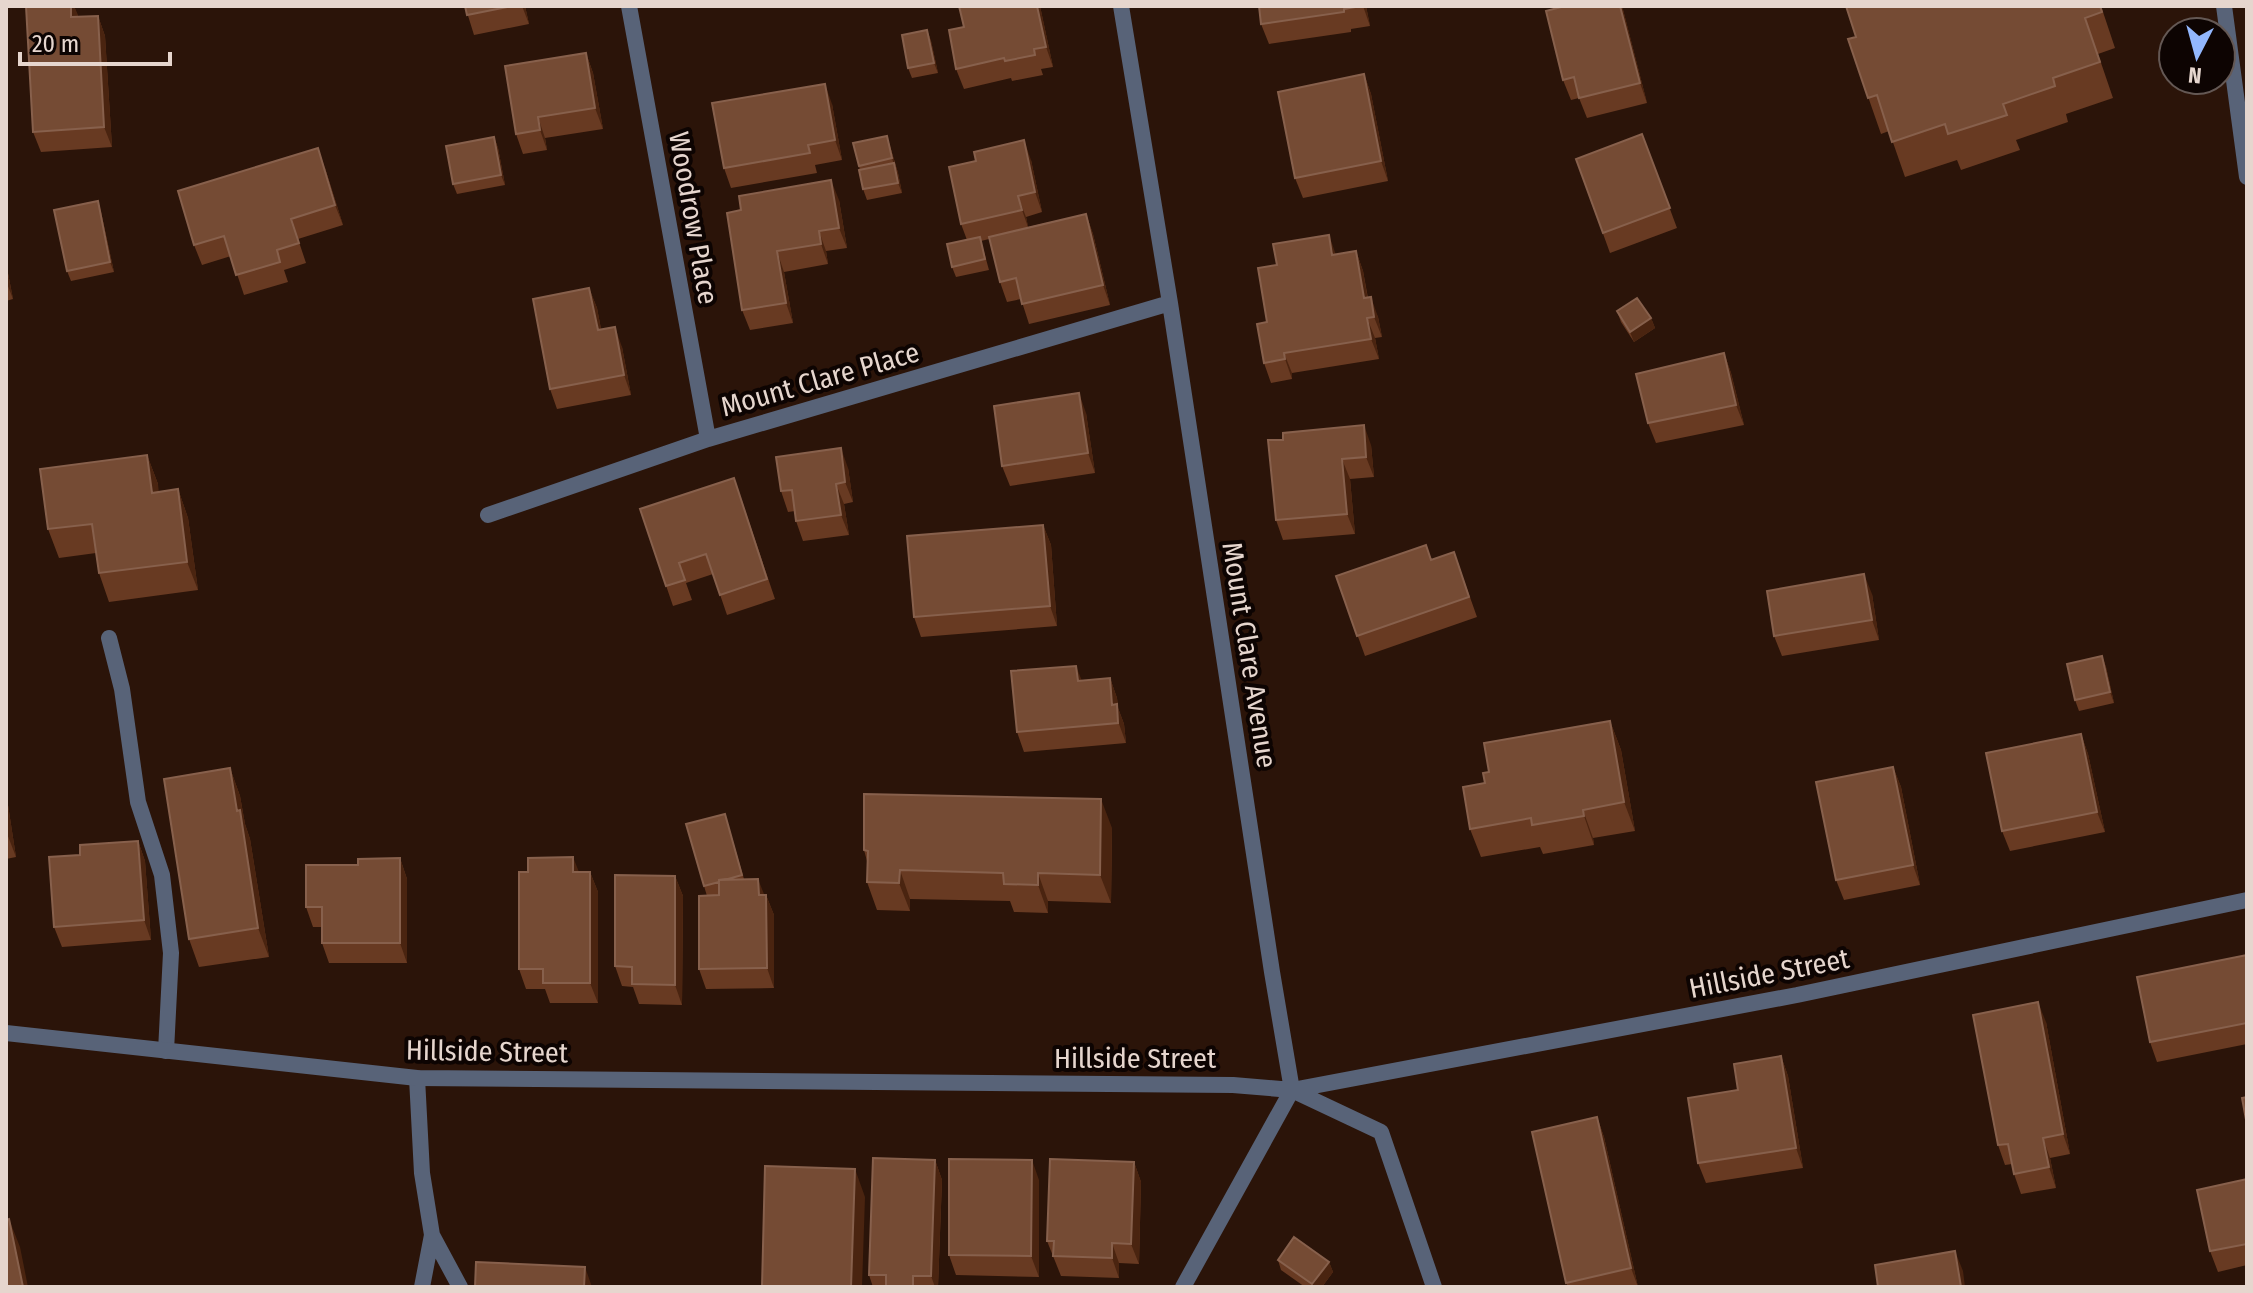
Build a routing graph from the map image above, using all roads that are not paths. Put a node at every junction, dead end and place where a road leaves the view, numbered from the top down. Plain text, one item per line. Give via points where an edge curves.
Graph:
1 (629, 6) edge
2 (1121, 6) edge
3 (2224, 6) edge
4 (2247, 177) edge
5 (1170, 303) junction
6 (708, 439) junction
7 (488, 515) dead end
8 (109, 638) dead end
9 (2247, 900) edge
10 (6, 1033) edge
11 (166, 1051) junction
12 (417, 1078) junction
13 (1292, 1090) junction
14 (432, 1235) junction
15 (422, 1287) edge
16 (460, 1287) edge
17 (1183, 1287) edge
18 (1434, 1287) edge

1 - 6 street, Woodrow Place
2 - 5 street, Mount Clare Avenue
3 - 4 street
5 - 6 street, Mount Clare Place
5 - 13 street, Mount Clare Avenue
6 - 7 street, Mount Clare Place
8 - 11 street via 138,802 162,875 171,953
9 - 13 street, Hillside Street via 1797,995
10 - 11 street, Hillside Street
11 - 12 street, Hillside Street
12 - 13 street, Hillside Street via 1233,1085
12 - 14 street via 422,1173
13 - 17 street
13 - 18 street via 1381,1132
14 - 15 street
14 - 16 street

